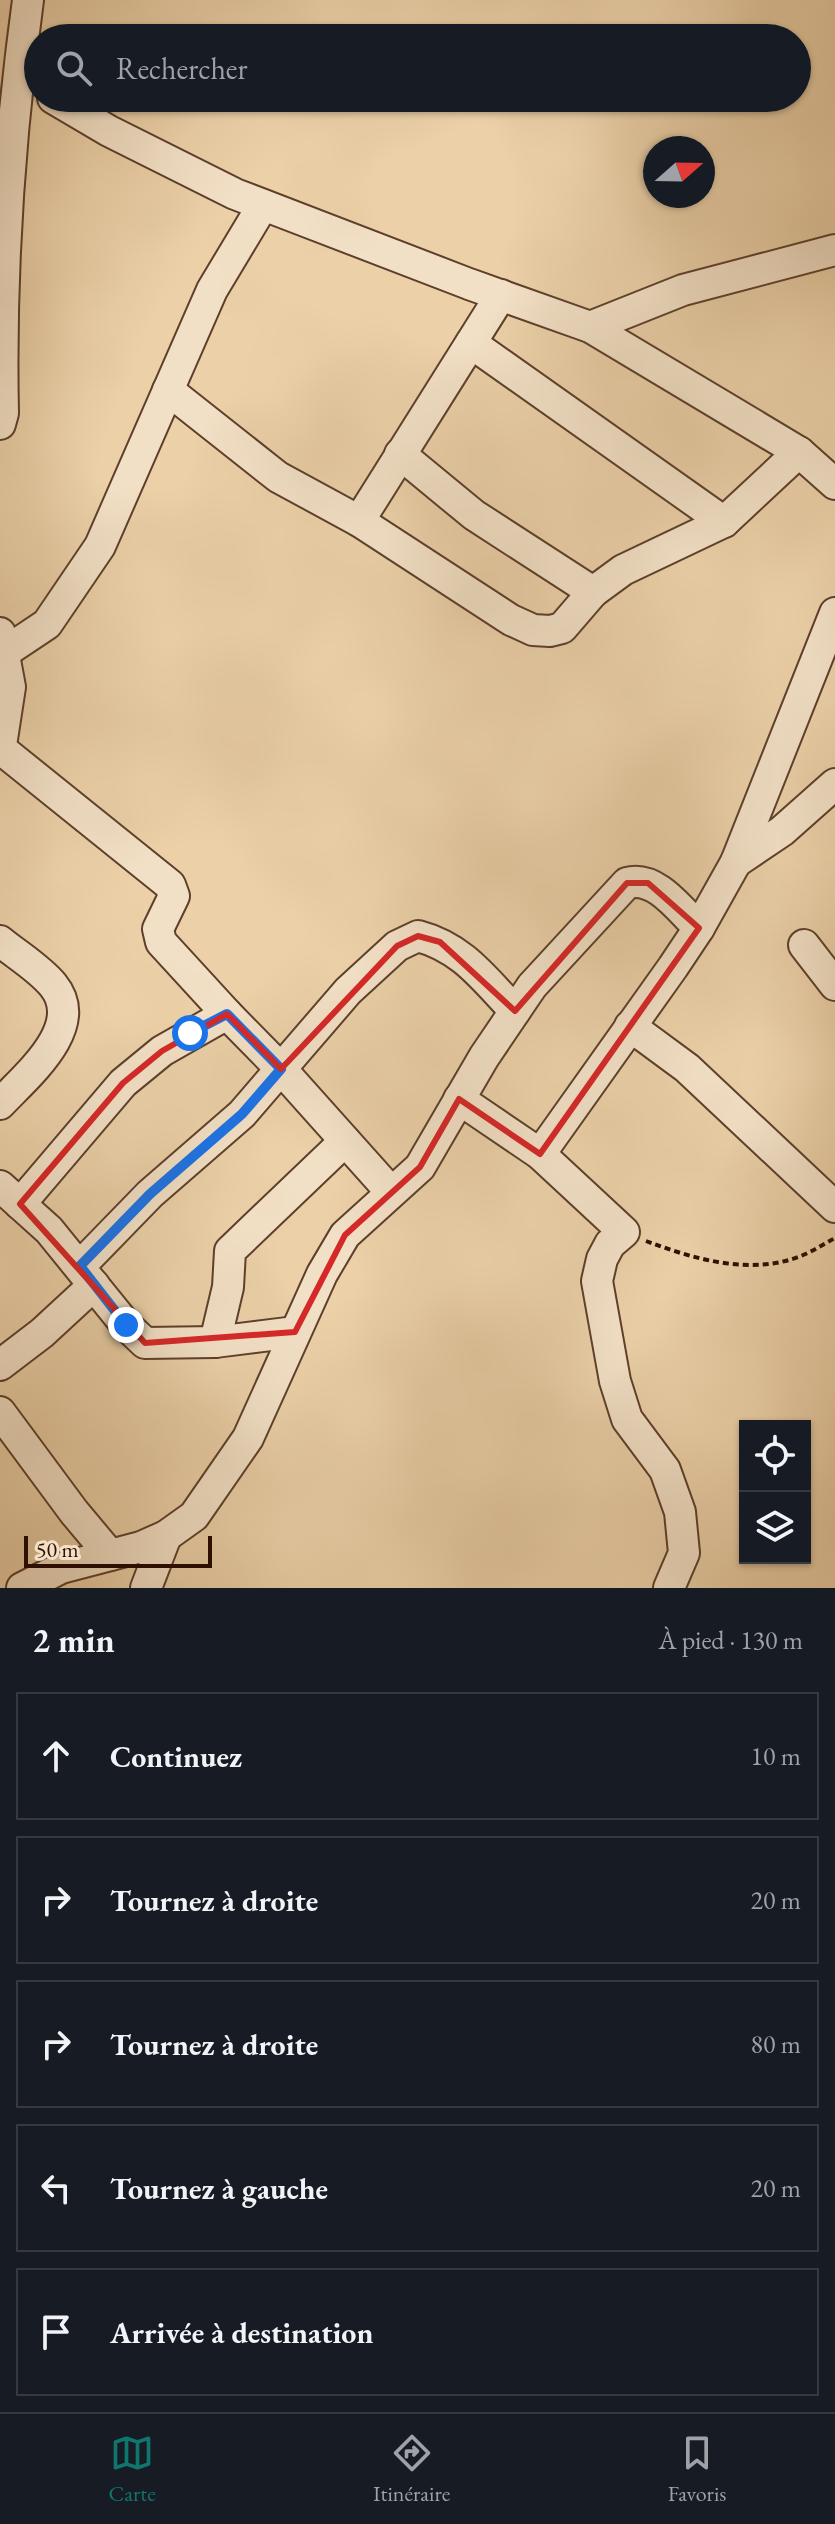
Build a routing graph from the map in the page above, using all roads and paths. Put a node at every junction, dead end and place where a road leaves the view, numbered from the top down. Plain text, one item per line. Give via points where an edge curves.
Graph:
1 (28, 0) edge
2 (25, 24) edge
3 (24, 32) edge
4 (18, 79) edge
5 (77, 112) edge
6 (263, 205) junction
7 (835, 250) edge
8 (501, 295) junction
9 (590, 327) junction
10 (471, 343) junction
11 (168, 390) junction
12 (0, 424) edge
13 (799, 452) junction
14 (400, 454) junction
15 (835, 484) edge
16 (359, 521) junction
17 (724, 522) junction
18 (593, 592) junction
19 (835, 613) edge
20 (3, 643) edge
21 (1, 750) edge
22 (835, 784) edge
23 (736, 862) junction
24 (699, 928) junction
25 (0, 941) edge
26 (804, 945) dead end
27 (835, 985) edge
28 (515, 1011) junction
29 (227, 1014) junction
30 (630, 1026) junction
31 (281, 1069) junction
32 (459, 1099) junction
33 (0, 1104) edge
34 (345, 1141) junction
35 (540, 1154) junction
36 (391, 1192) junction
37 (10, 1195) edge
38 (835, 1207) edge
39 (624, 1232) junction
40 (835, 1238) edge
41 (87, 1275) junction
42 (295, 1332) junction
43 (215, 1342) junction
44 (0, 1365) edge
45 (0, 1412) edge
46 (166, 1536) junction
47 (110, 1555) junction
48 (0, 1576) edge
49 (7, 1588) edge
50 (22, 1588) edge
51 (146, 1588) edge
52 (669, 1588) edge

1 - 2 street
3 - 4 street
4 - 12 street via 3,236
5 - 6 street
6 - 8 street
6 - 11 street via 212,290
7 - 9 street via 683,290
8 - 9 street
8 - 10 street
9 - 13 street
10 - 14 street
10 - 17 street
11 - 16 street via 278,477
11 - 20 street via 100,546 47,624
13 - 15 street
13 - 17 street
14 - 16 street
14 - 18 street via 474,515
16 - 18 street via 533,630 562,628
17 - 18 street via 651,555
19 - 23 street
20 - 21 street via 10,687
21 - 29 street via 170,885 174,896 158,929 161,942
22 - 23 street via 782,831
23 - 24 street
24 - 28 street via 648,883 627,883
24 - 30 street
25 - 33 street via 53,984 63,1002 53,1047
26 - 27 street
28 - 31 street via 458,952 418,936 397,946 348,991
28 - 32 street
29 - 31 street
29 - 37 street via 162,1051 123,1083
30 - 35 street
30 - 38 street via 687,1068
31 - 34 street
31 - 41 street via 242,1114 150,1194
32 - 35 street
32 - 36 street via 420,1167
34 - 36 street
34 - 43 street via 230,1251
35 - 39 street
36 - 42 street via 345,1235
37 - 41 street
39 - 40 path via 688,1257 733,1265 799,1257
39 - 52 street via 610,1244 597,1281 627,1419 665,1470 680,1512 684,1553
41 - 43 street via 145,1343
41 - 44 street via 42,1333
42 - 43 street
42 - 46 street via 248,1438 194,1516
45 - 47 street
46 - 47 street
46 - 51 street
47 - 50 street via 61,1568
48 - 49 street

